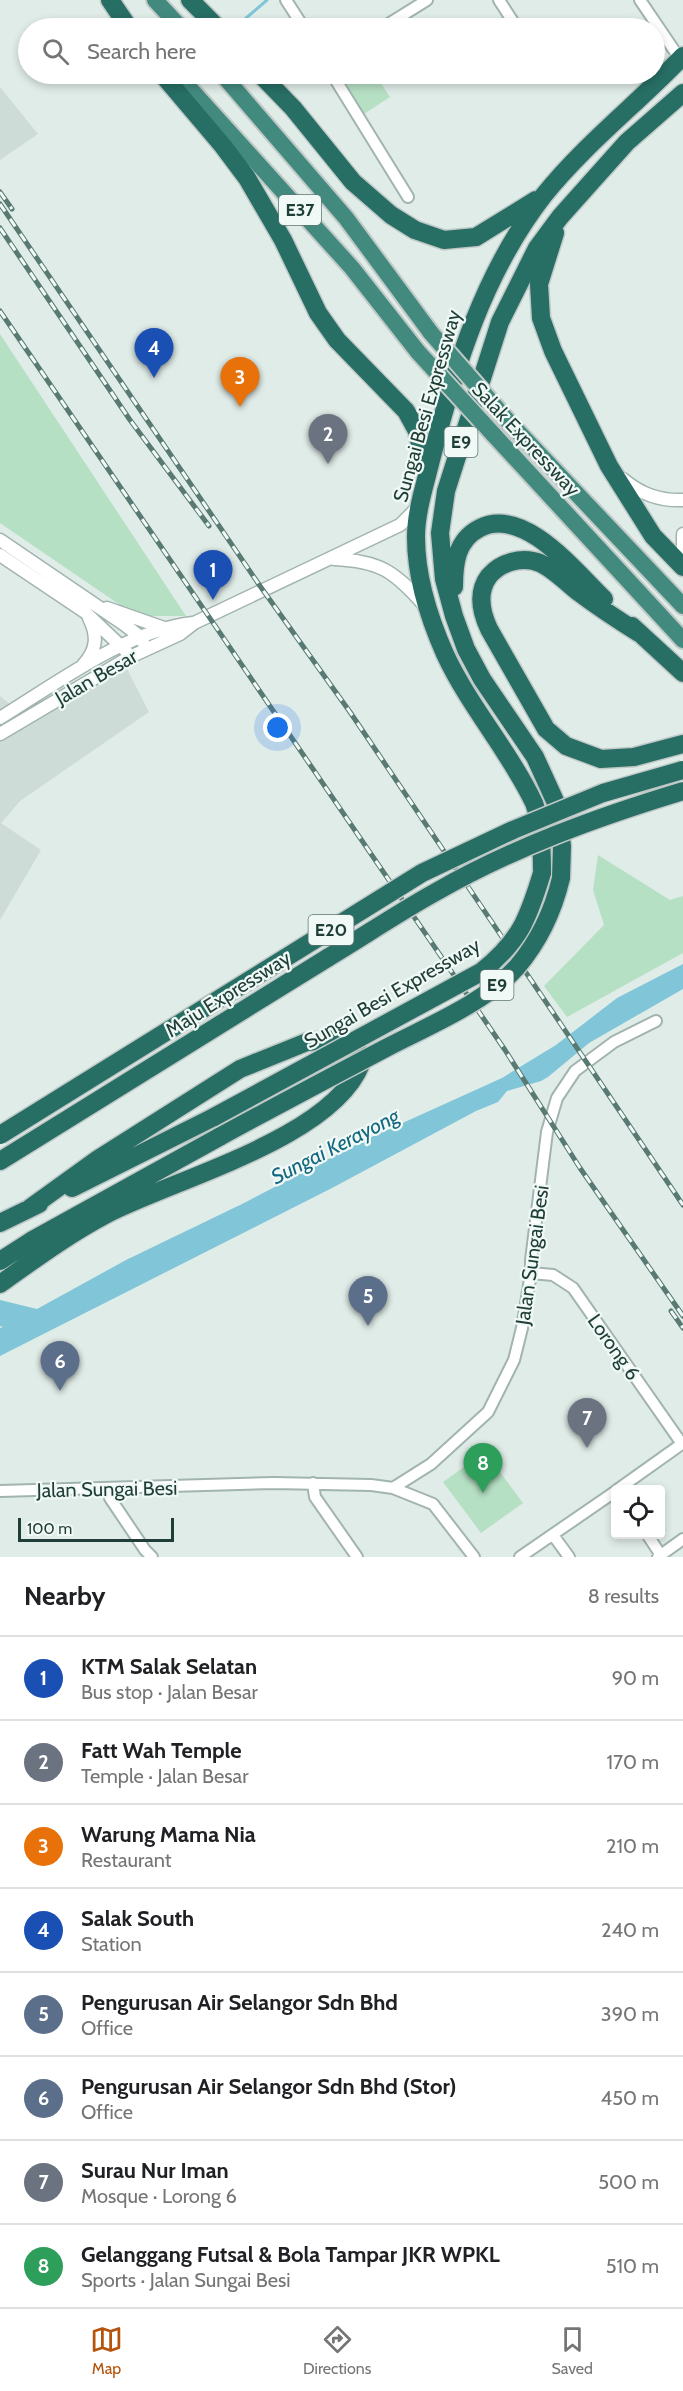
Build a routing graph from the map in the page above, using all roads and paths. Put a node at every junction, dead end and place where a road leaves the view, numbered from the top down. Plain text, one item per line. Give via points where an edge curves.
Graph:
1 (110, 0) edge
2 (155, 0) edge
3 (190, 0) edge
4 (427, 0) edge
5 (499, 0) edge
6 (640, 0) edge
7 (291, 2) edge
8 (122, 18) edge
9 (126, 18) edge
10 (172, 18) edge
11 (208, 18) edge
12 (299, 18) edge
13 (398, 18) edge
14 (511, 18) edge
15 (653, 18) edge
16 (665, 35) edge
17 (681, 58) edge
18 (665, 73) edge
19 (170, 84) edge
20 (186, 84) edge
21 (231, 84) edge
22 (270, 84) edge
23 (338, 84) edge
24 (653, 84) edge
25 (683, 93) edge
26 (545, 194) junction
27 (408, 197) dead end
28 (560, 217) junction
29 (609, 466) junction
30 (427, 476) junction
31 (683, 500) edge
32 (420, 505) junction
33 (683, 534) edge
34 (0, 540) edge
35 (683, 554) edge
36 (0, 555) edge
37 (330, 559) junction
38 (683, 567) edge
39 (683, 606) edge
40 (89, 607) junction
41 (428, 610) junction
42 (454, 616) junction
43 (194, 623) junction
44 (165, 628) junction
45 (639, 633) junction
46 (139, 636) junction
47 (683, 640) edge
48 (121, 645) junction
49 (147, 648) junction
50 (130, 657) junction
51 (78, 670) junction
52 (683, 673) edge
53 (0, 718) edge
54 (0, 734) edge
55 (683, 744) edge
56 (683, 770) edge
57 (683, 791) edge
58 (656, 1022) dead end
59 (0, 1135) edge
60 (0, 1161) edge
61 (30, 1208) junction
62 (0, 1223) edge
63 (0, 1261) edge
64 (531, 1273) junction
65 (0, 1284) edge
66 (681, 1446) edge
67 (313, 1483) junction
68 (623, 1485) edge
69 (393, 1488) junction
70 (109, 1489) junction
71 (0, 1491) edge
72 (611, 1494) edge
73 (553, 1535) junction
74 (650, 1539) edge
75 (683, 1539) edge
76 (660, 1556) edge
77 (152, 1557) edge
78 (357, 1557) edge
79 (474, 1557) edge
80 (520, 1557) edge
81 (569, 1557) edge

1 - 8 highway
1 - 9 highway
2 - 10 highway
3 - 11 highway
4 - 13 street
5 - 14 street
6 - 15 street
7 - 12 street
16 - 17 street
17 - 18 highway, Sungai Besi Expressway / E9
19 - 30 highway via 247,178 283,240 318,313 337,340 406,411 417,431
20 - 47 highway, Salak Expressway / E37, bridge via 352,268 418,352
21 - 39 highway, Salak Expressway / E37, bridge via 346,218 431,333 508,422
22 - 26 highway via 353,182 415,230 444,240 476,237
23 - 27 street
24 - 26 highway, Sungai Besi Expressway / E9
25 - 28 highway, E9 via 627,142
26 - 30 highway, Sungai Besi Expressway / E9 via 491,277 475,316
28 - 29 highway via 539,284 542,318 553,351
28 - 42 highway, E9 via 537,248 500,322 446,491 440,533 444,579
29 - 31 street via 650,496
29 - 38 highway via 653,536
30 - 32 highway, Sungai Besi Expressway / E9
32 - 37 street, Jalan Besar via 400,525
32 - 41 highway, Sungai Besi Expressway / E9 via 416,536 418,573
33 - 35 street
34 - 40 street
36 - 40 street
37 - 41 street, Jalan Besar via 384,567
37 - 43 street, Jalan Besar
40 - 44 street
40 - 46 street
40 - 48 street
40 - 51 street via 96,640 94,650
41 - 61 highway, Sungai Besi Expressway / E9, bridge via 445,654 535,805 542,873 521,932 481,972 214,1117
42 - 45 highway via 454,566 460,546 471,533 488,524 508,524 531,532 549,546
42 - 63 highway, E9, bridge via 482,679 535,757 556,803 562,846 561,879 554,906 537,941 516,969 490,991
43 - 44 street, Jalan Besar
43 - 49 street, Jalan Besar via 180,634
44 - 46 street, Jalan Besar
45 - 52 highway
45 - 55 highway via 541,564 528,560 506,563 495,570 482,590 482,615 489,629 546,729 566,746 601,759 634,757
46 - 48 street, Jalan Besar
46 - 49 street
48 - 50 street
48 - 51 street, Jalan Besar
49 - 50 street, Jalan Besar
50 - 54 street, Jalan Besar
51 - 53 street, Jalan Besar
56 - 59 highway, Maju Expressway / E20, bridge via 603,793 422,873
57 - 60 highway, Maju Expressway / E20, bridge via 530,845 435,892
58 - 64 street, Jalan Sungai Besi via 614,1042 575,1071 557,1098 547,1132
61 - 62 highway, Sungai Besi Expressway / E9
61 - 65 highway via 98,1159 240,1069 286,1049 329,1038 347,1041 360,1054 361,1064 350,1085 337,1099 286,1135 107,1215 52,1246
64 - 66 street, Lorong 6 via 553,1275 573,1288
64 - 69 street, Jalan Sungai Besi via 514,1360 488,1412 431,1464
66 - 68 street
67 - 69 street, Jalan Sungai Besi
67 - 70 street, Jalan Sungai Besi
67 - 78 street via 315,1497
69 - 79 street, Jalan Sungai Besi via 433,1504
70 - 71 street, Jalan Sungai Besi
70 - 77 street via 110,1498
72 - 73 street
73 - 80 street
73 - 81 street
74 - 76 street
75 - 76 street

